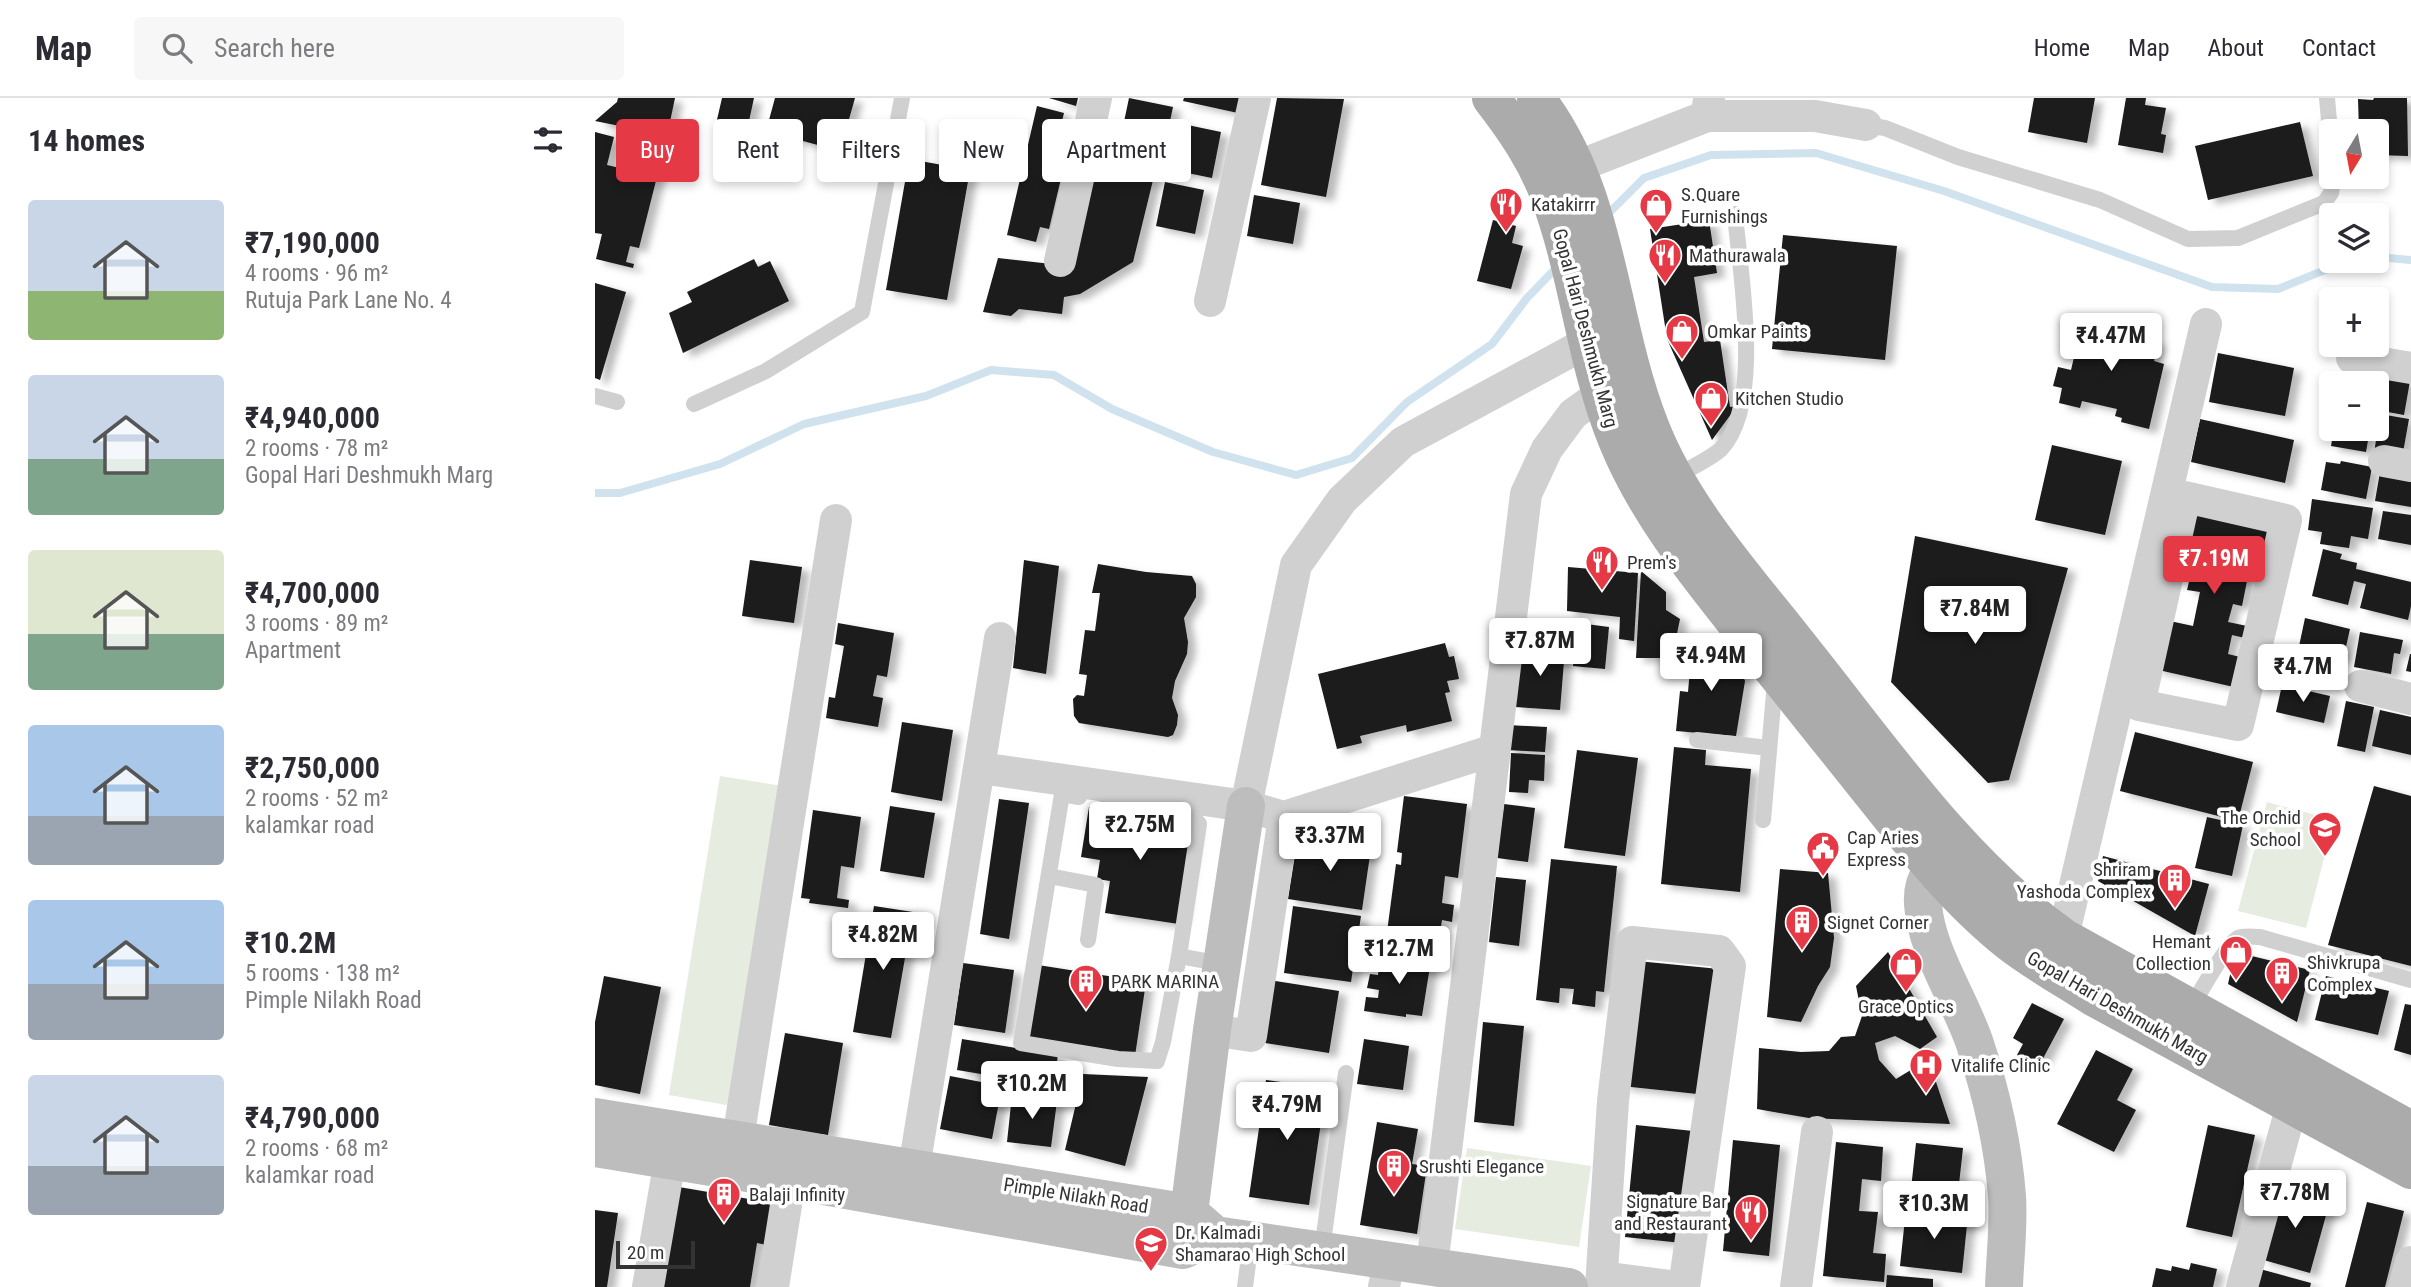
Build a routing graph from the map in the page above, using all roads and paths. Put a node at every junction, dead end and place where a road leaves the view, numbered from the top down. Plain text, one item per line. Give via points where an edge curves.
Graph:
1 (902, 98) edge
2 (1096, 98) edge
3 (1255, 98) edge
4 (1491, 98) edge
5 (1536, 98) edge
6 (2327, 98) edge
7 (1708, 107) edge
8 (2329, 119) edge
9 (1866, 125) joint
10 (1580, 174) junction
11 (2332, 189) edge
12 (1735, 214) dead end
13 (1060, 261) dead end
14 (1210, 301) dead end
15 (2206, 324) dead end
16 (1588, 342) junction
17 (2351, 358) dead end
18 (2411, 368) edge
19 (1601, 394) junction
20 (595, 396) edge
21 (617, 402) dead end
22 (694, 404) dead end
23 (1675, 477) junction
24 (836, 520) dead end
25 (2148, 616) junction
26 (1000, 638) dead end
27 (1775, 672) junction
28 (2360, 686) dead end
29 (2411, 699) edge
30 (1697, 740) dead end
31 (1769, 748) junction
32 (1495, 750) junction
33 (979, 768) junction
34 (1246, 806) junction
35 (1284, 817) junction
36 (1763, 820) dead end
37 (1945, 855) junction
38 (1049, 876) junction
39 (2007, 916) junction
40 (2063, 937) junction
41 (1087, 940) dead end
42 (1179, 956) junction
43 (1222, 964) junction
44 (2411, 980) edge
45 (2190, 1009) junction
46 (1212, 1030) junction
47 (1346, 1073) dead end
48 (2292, 1105) junction
49 (595, 1117) edge
50 (2411, 1130) edge
51 (1817, 1132) dead end
52 (738, 1139) junction
53 (595, 1148) edge
54 (670, 1160) junction
55 (914, 1168) junction
56 (2411, 1170) edge
57 (790, 1180) junction
58 (1210, 1235) junction
59 (1322, 1250) junction
60 (2411, 1262) edge
61 (1432, 1266) junction
62 (1386, 1273) edge
63 (1591, 1284) edge
64 (648, 1287) edge
65 (773, 1287) edge
66 (1245, 1287) edge
67 (1678, 1287) edge
68 (1684, 1287) edge
69 (1796, 1287) edge
70 (2004, 1287) edge
71 (2242, 1287) edge
72 (2404, 1287) edge

1 - 22 lane via 862,312 766,371
2 - 13 street
3 - 14 street
4 - 16 main road, Gopal Hari Deshmukh Marg via 1538,168 1551,200
5 - 10 main road, Gopal Hari Deshmukh Marg
6 - 8 lane
7 - 9 street
7 - 10 street
9 - 11 lane via 2100,200 2188,239 2238,238 2325,203
10 - 23 main road, Gopal Hari Deshmukh Marg via 1604,250 1636,384
12 - 23 lane via 1747,348 1738,421 1720,449
15 - 25 street
16 - 19 main road, Gopal Hari Deshmukh Marg
16 - 34 street via 1403,442 1342,500 1296,565
17 - 18 street
19 - 27 main road, Gopal Hari Deshmukh Marg via 1627,461 1653,508 1682,554
19 - 32 street via 1573,414 1547,449 1526,494
20 - 21 lane
23 - 37 main road, Gopal Hari Deshmukh Marg via 1711,533 1927,807
24 - 52 street
25 - 25 street via 2185,497 2286,520 2238,725 2139,705
25 - 40 street
26 - 33 street
27 - 31 lane
27 - 37 main road, Gopal Hari Deshmukh Marg
28 - 29 street
30 - 31 lane
31 - 36 lane
32 - 35 street
32 - 61 street
33 - 34 street
33 - 55 street
34 - 35 street
34 - 43 main road
35 - 46 street via 1251,1036
37 - 39 main road, Gopal Hari Deshmukh Marg
37 - 70 main road via 1926,883 1923,902 1929,934 1974,1041 1991,1099 2007,1197
38 - 41 lane via 1096,885
38 - 42 lane via 1062,794 1195,818 1198,839
38 - 42 lane via 1021,1043 1157,1061
39 - 40 main road, Gopal Hari Deshmukh Marg
39 - 48 main road, Gopal Hari Deshmukh Marg via 2048,969
40 - 45 main road, Gopal Hari Deshmukh Marg
42 - 43 lane
43 - 46 main road
44 - 45 lane via 2249,936 2238,938 2228,950
45 - 50 main road, Gopal Hari Deshmukh Marg
46 - 58 main road
47 - 59 lane
48 - 56 main road, Gopal Hari Deshmukh Marg
48 - 71 street
49 - 52 main road, Pimple Nilakh Road
51 - 69 street
52 - 55 main road, Pimple Nilakh Road
53 - 54 main road, Pimple Nilakh Road
54 - 57 main road, Pimple Nilakh Road
54 - 64 street
55 - 58 main road, Pimple Nilakh Road
57 - 58 main road, Pimple Nilakh Road
57 - 65 street
58 - 59 main road
58 - 66 lane
59 - 62 main road
60 - 72 street
61 - 62 main road
61 - 63 main road
63 - 67 street
63 - 68 street via 1632,942 1720,951 1730,965

